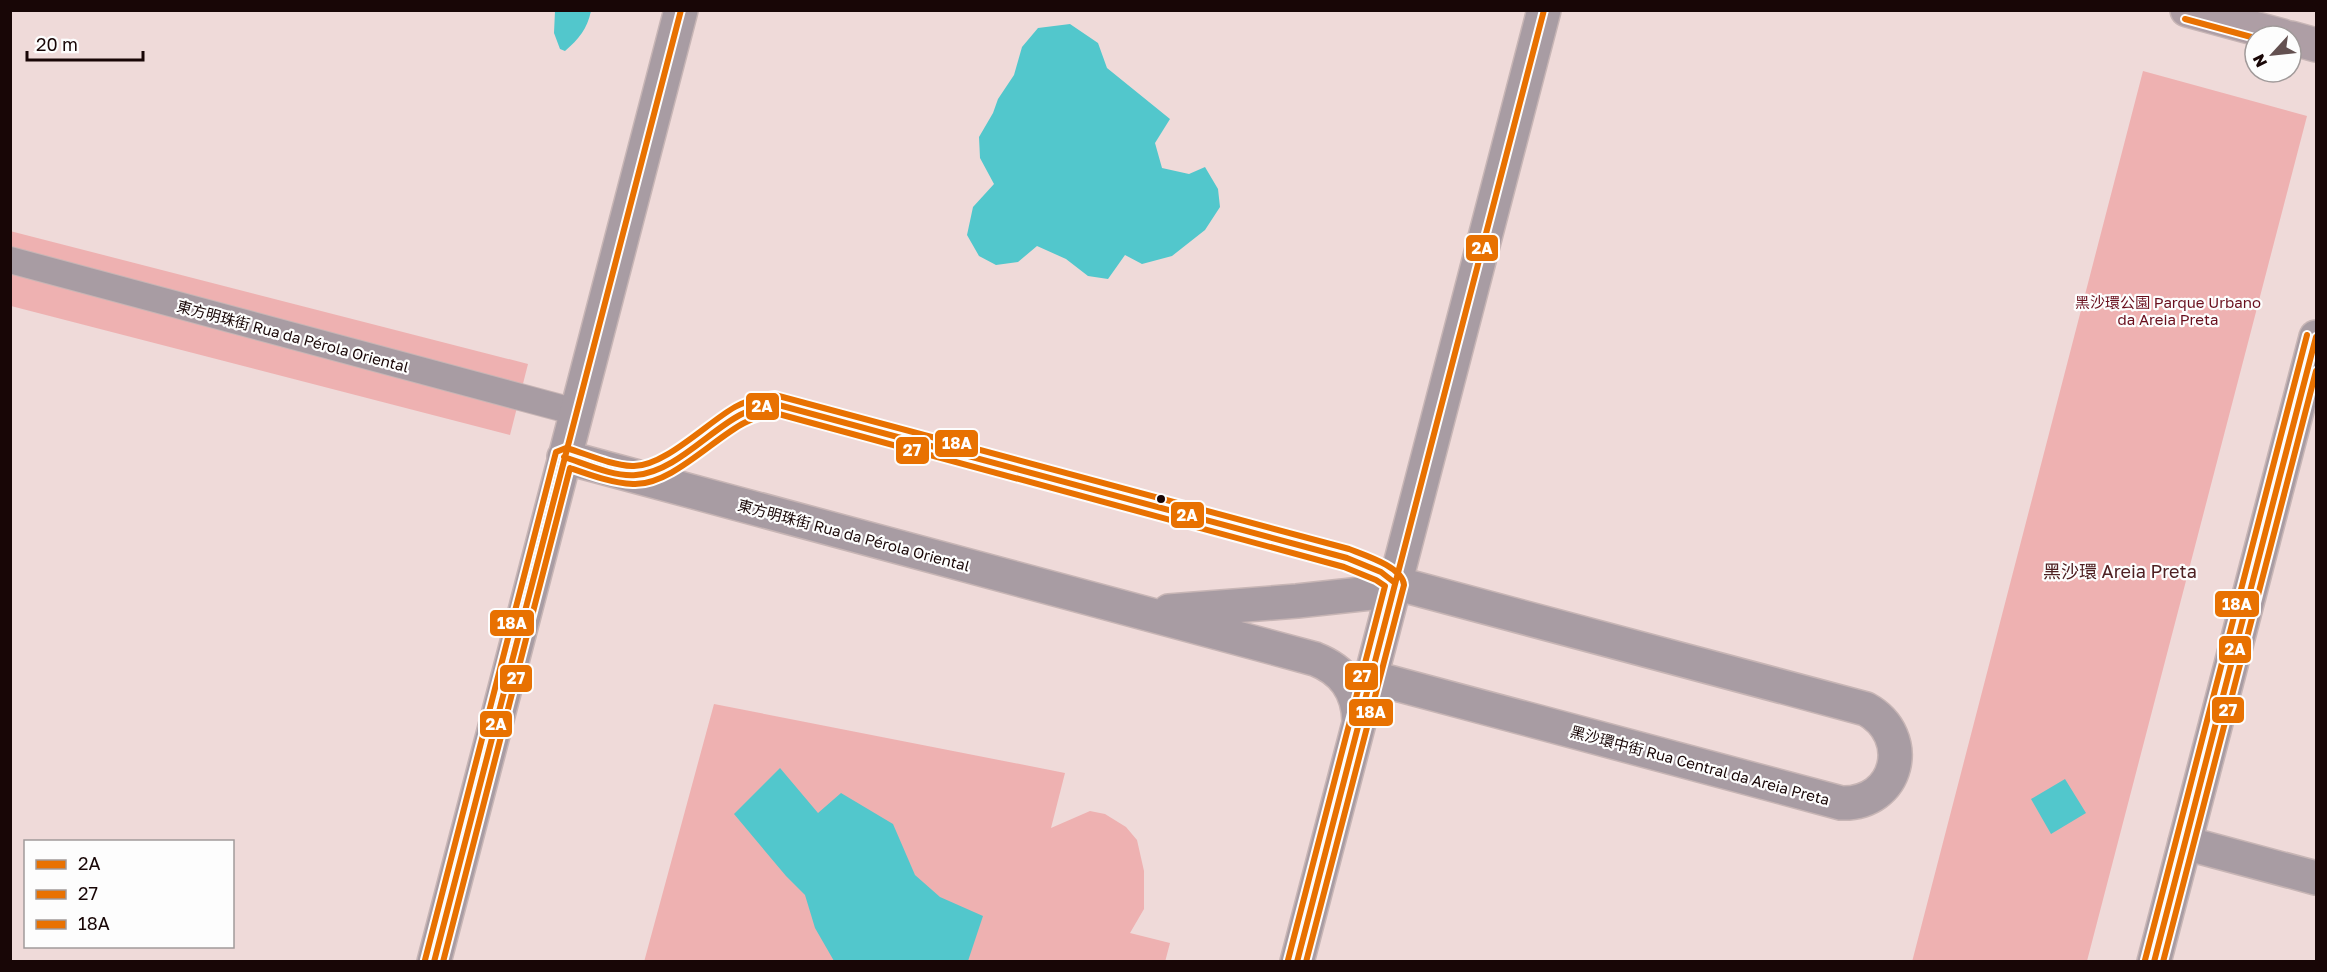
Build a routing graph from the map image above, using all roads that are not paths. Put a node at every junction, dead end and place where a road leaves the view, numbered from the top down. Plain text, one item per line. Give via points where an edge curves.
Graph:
1 (681, 10) edge
2 (1544, 10) edge
3 (2187, 10) edge
4 (2243, 25) edge
5 (10, 260) edge
6 (2316, 337) edge
7 (576, 412) junction
8 (564, 458) junction
9 (1395, 583) junction
10 (1143, 613) junction
11 (1370, 677) junction
12 (1359, 722) junction
13 (2185, 843) junction
14 (2316, 879) edge
15 (434, 962) edge
16 (1297, 962) edge
17 (2154, 962) edge

1 - 7 street
2 - 9 street
3 - 4 main road
5 - 7 street, 東方明珠街 Rua da Pérola Oriental
6 - 13 street
7 - 8 street
8 - 10 street, 東方明珠街 Rua da Pérola Oriental
8 - 15 street
9 - 10 street, 東方明珠街 Rua da Pérola Oriental via 1371,593
9 - 11 street
9 - 11 street, 黑沙環中街 Rua Central da Areia Preta via 1866,709 1889,729 1894,744 1894,767 1883,787 1871,797 1841,803
10 - 12 street, 東方明珠街 Rua da Pérola Oriental via 1324,662 1340,673 1352,689
11 - 12 street
12 - 16 street
13 - 14 street
13 - 17 street

